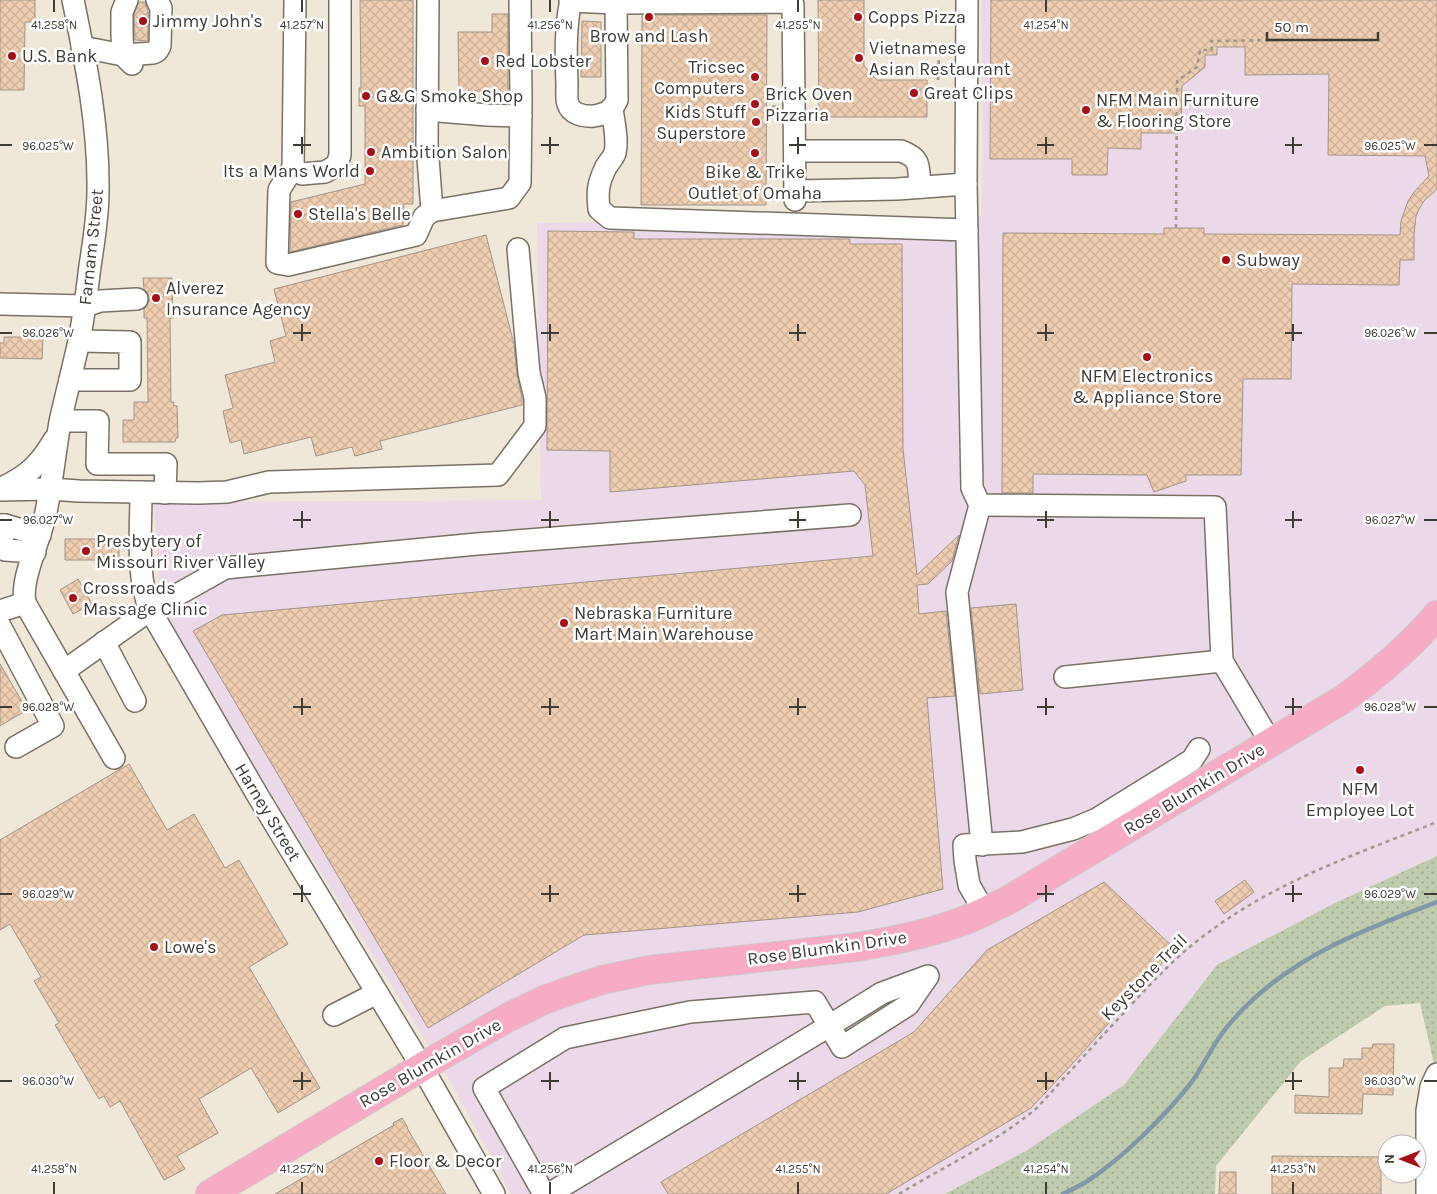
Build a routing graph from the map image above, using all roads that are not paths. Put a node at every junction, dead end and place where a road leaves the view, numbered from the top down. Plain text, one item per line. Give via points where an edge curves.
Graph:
1 (73, 0) edge
2 (128, 0) edge
3 (157, 0) edge
4 (295, 0) edge
5 (340, 0) edge
6 (428, 0) edge
7 (520, 0) edge
8 (570, 0) edge
9 (967, 0) edge
10 (791, 2) edge
11 (616, 4) junction
12 (82, 47) junction
13 (123, 55) junction
14 (158, 64) dead end
15 (612, 109) junction
16 (427, 110) junction
17 (521, 116) junction
18 (795, 151) junction
19 (294, 168) junction
20 (966, 184) junction
21 (920, 187) junction
22 (432, 211) junction
23 (968, 230) junction
24 (518, 249) dead end
25 (137, 299) dead end
26 (0, 304) edge
27 (85, 306) junction
28 (79, 341) junction
29 (70, 380) junction
30 (60, 427) junction
31 (50, 489) junction
32 (0, 490) edge
33 (141, 492) junction
34 (165, 493) junction
35 (980, 505) junction
36 (850, 515) dead end
37 (2, 525) edge
38 (37, 544) junction
39 (25, 603) junction
40 (150, 610) junction
41 (0, 611) edge
42 (1437, 615) edge
43 (0, 626) edge
44 (104, 642) junction
45 (1222, 661) junction
46 (64, 671) junction
47 (1065, 677) dead end
48 (135, 701) dead end
49 (1271, 743) junction
50 (16, 747) dead end
51 (1199, 749) dead end
52 (114, 758) dead end
53 (973, 845) junction
54 (984, 911) junction
55 (377, 993) junction
56 (334, 1015) dead end
57 (422, 1067) junction
58 (1437, 1074) edge
59 (1432, 1124) edge
60 (210, 1194) edge
61 (494, 1194) edge
62 (544, 1194) edge
63 (548, 1194) edge
64 (1427, 1194) edge

1 - 12 street, Farnam Street
2 - 13 street via 122,12
3 - 13 street via 161,8 160,46 157,51
4 - 19 street
5 - 19 street via 340,155 337,165 325,172 302,174
6 - 16 street
7 - 17 street
8 - 11 street
8 - 15 street via 566,54 568,104 577,114 589,116 603,115
9 - 20 street
10 - 11 street
10 - 18 street
11 - 15 street via 617,100
12 - 13 street
12 - 27 street, Farnam Street via 98,183
13 - 14 street via 132,64
15 - 23 street via 614,154 598,185 599,209 610,218
16 - 17 street
16 - 22 street
17 - 22 street via 520,183 509,198
18 - 21 street via 900,150 918,162
18 - 21 street via 795,195
19 - 22 street via 279,190 277,263 288,265 416,235 424,217
20 - 21 street
20 - 23 street
23 - 35 street via 972,488
24 - 34 street via 529,373 535,398 535,426 498,474 269,482 227,492
25 - 27 street
26 - 27 street
27 - 28 street, Farnam Street
28 - 29 street, Farnam Street
28 - 29 street via 130,342 130,380
29 - 30 street, Farnam Street
30 - 31 street, Farnam Street
30 - 32 street via 34,468
30 - 34 street via 98,421 97,464 166,464
31 - 32 street
31 - 33 street
31 - 38 street, Farnam Street
33 - 34 street
33 - 40 street, Harney Street via 141,578
35 - 45 street via 1215,507
35 - 53 street via 957,592
36 - 40 street via 477,544 225,568
37 - 38 street
38 - 39 street, Farnam Street via 25,580
39 - 41 street
39 - 46 street
40 - 44 street
40 - 55 street, Harney Street
42 - 49 main road, Rose Blumkin Drive via 1365,684
43 - 50 street via 52,726
44 - 46 street
44 - 48 street
45 - 47 street
45 - 49 street
46 - 52 street
49 - 54 main road, Rose Blumkin Drive via 1029,888
51 - 53 street via 1192,760 1097,820 1022,842
53 - 54 street via 965,860 969,885
54 - 57 main road, Rose Blumkin Drive via 938,929 880,944 669,967 602,980 507,1018
55 - 56 street
55 - 57 street, Harney Street
57 - 60 main road, Rose Blumkin Drive
57 - 61 street, Harney Street
58 - 59 street via 1429,1095
59 - 64 street
62 - 63 street via 484,1088 565,1038 690,1012 815,1002 829,1026

